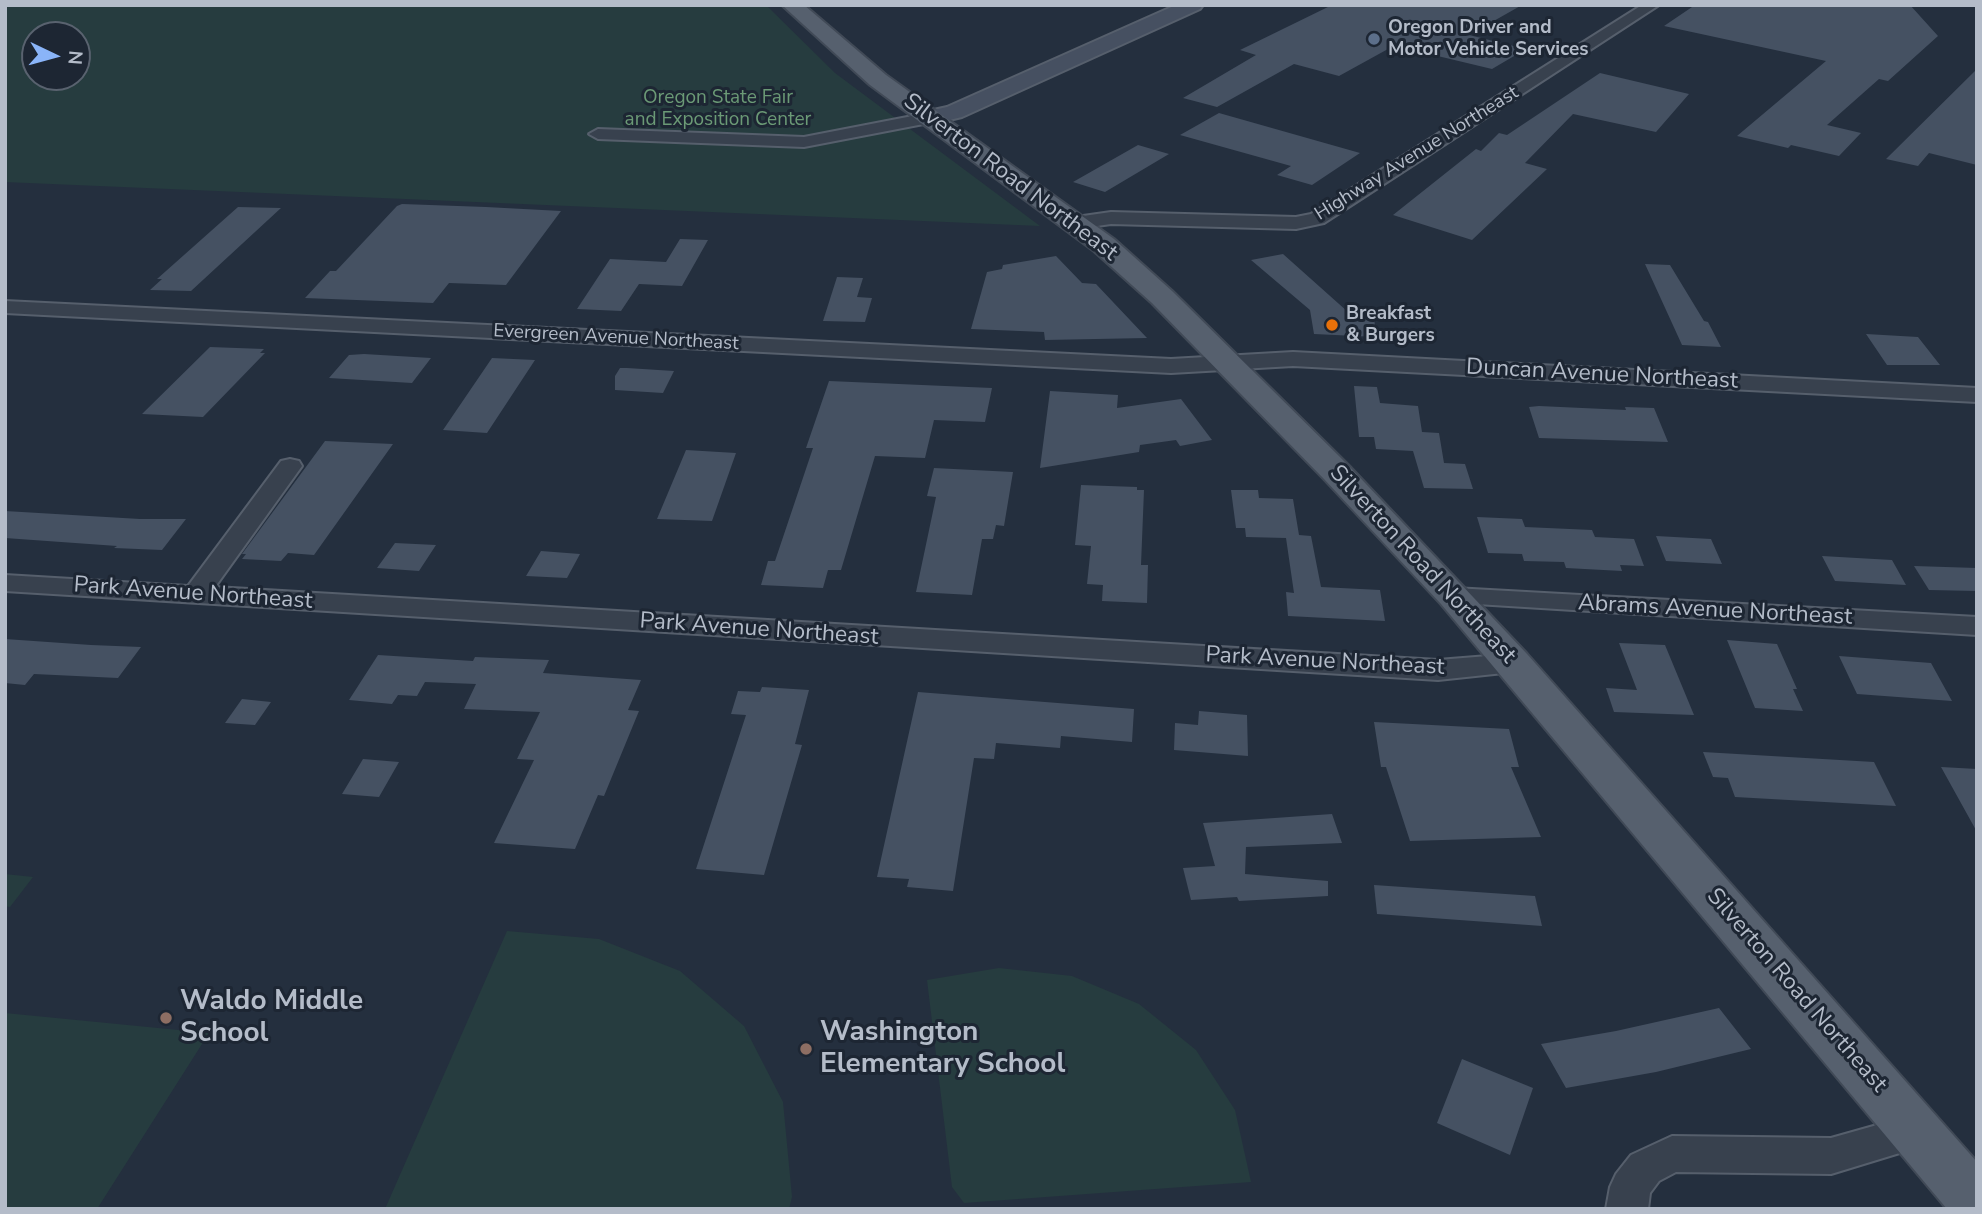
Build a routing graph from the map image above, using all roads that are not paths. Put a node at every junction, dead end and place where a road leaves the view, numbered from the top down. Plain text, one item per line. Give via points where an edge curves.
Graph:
1 (792, 5) edge
2 (1193, 5) edge
3 (1652, 5) edge
4 (928, 118) junction
5 (598, 134) dead end
6 (1076, 223) junction
7 (5, 307) edge
8 (1227, 363) junction
9 (1977, 395) edge
10 (290, 466) dead end
11 (5, 583) edge
12 (196, 594) junction
13 (1454, 596) junction
14 (1977, 626) edge
15 (1513, 663) junction
16 (1916, 1131) junction
17 (1977, 1203) edge
18 (1627, 1209) edge

1 - 4 main road, Silverton Road Northeast
2 - 4 street via 954,112
3 - 6 street, Highway Avenue Northeast via 1317,219 1296,223 1111,218
4 - 5 street via 804,142
4 - 6 main road, Silverton Road Northeast
6 - 8 main road, Silverton Road Northeast via 1162,297
7 - 8 street, Evergreen Avenue Northeast via 1171,366
8 - 9 street, Duncan Avenue Northeast via 1293,359
8 - 13 main road, Silverton Road Northeast
10 - 12 street
11 - 12 street, Park Avenue Northeast
12 - 15 street, Park Avenue Northeast via 1438,670
13 - 14 street, Abrams Avenue Northeast
13 - 15 main road, Silverton Road Northeast
15 - 16 main road, Silverton Road Northeast
16 - 17 main road, Silverton Road Northeast
16 - 18 street via 1831,1156 1672,1154 1645,1168 1630,1187

